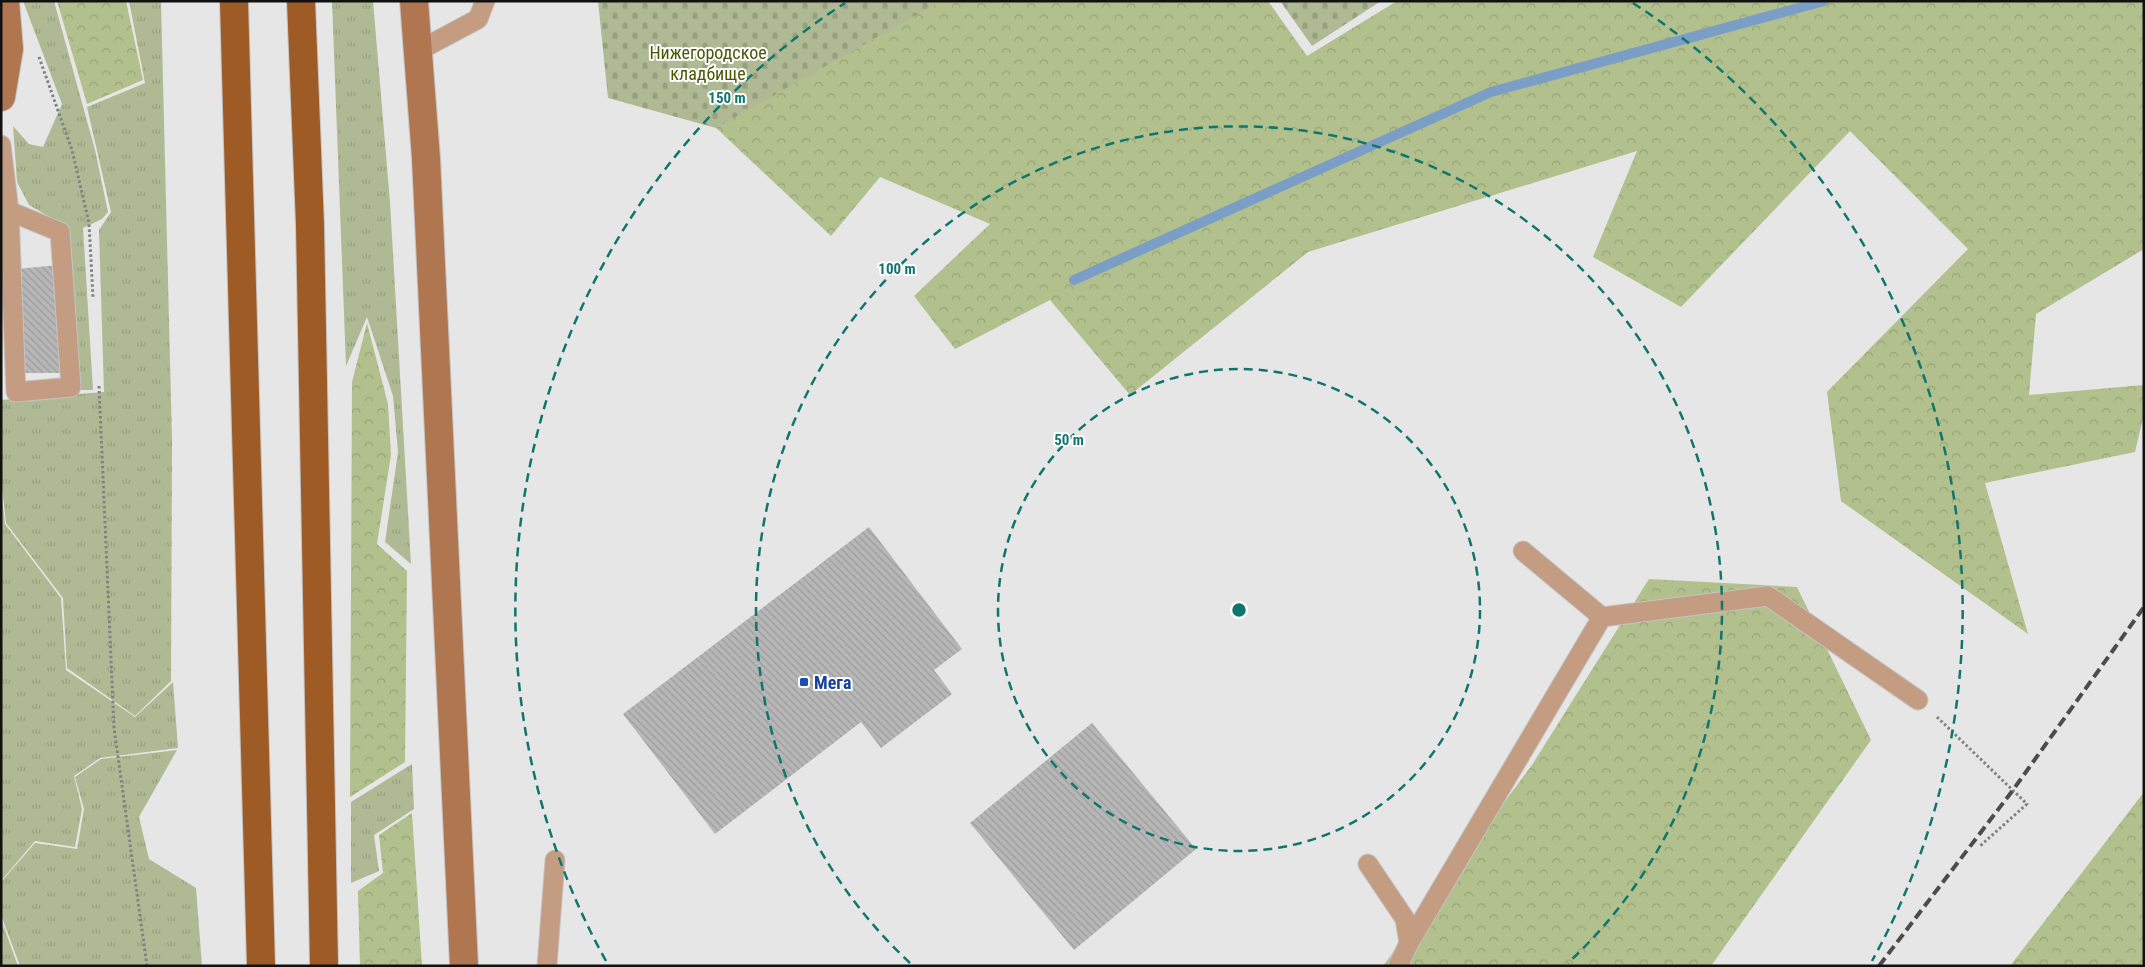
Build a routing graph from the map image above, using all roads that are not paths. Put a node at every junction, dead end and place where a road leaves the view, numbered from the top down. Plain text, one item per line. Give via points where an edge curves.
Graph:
1 (5, 1) edge
2 (234, 1) edge
3 (301, 1) edge
4 (414, 1) edge
5 (485, 1) edge
6 (418, 51) junction
7 (1, 97) edge
8 (1, 145) edge
9 (8, 211) junction
10 (1523, 551) dead end
11 (1602, 617) junction
12 (1918, 700) road end
13 (555, 860) dead end
14 (1368, 864) dead end
15 (1409, 943) junction
16 (261, 966) edge
17 (324, 966) edge
18 (464, 966) edge
19 (547, 966) edge
20 (1398, 966) edge

1 - 7 main road via 9,49
2 - 16 main road
3 - 17 main road via 311,255
4 - 6 main road
5 - 6 lane via 478,19
6 - 18 main road via 426,158
8 - 9 lane
9 - 9 lane via 16,392 71,387 60,232
10 - 11 lane
11 - 12 lane via 1768,596
11 - 15 lane
13 - 19 lane
14 - 15 lane via 1405,919
15 - 20 lane

